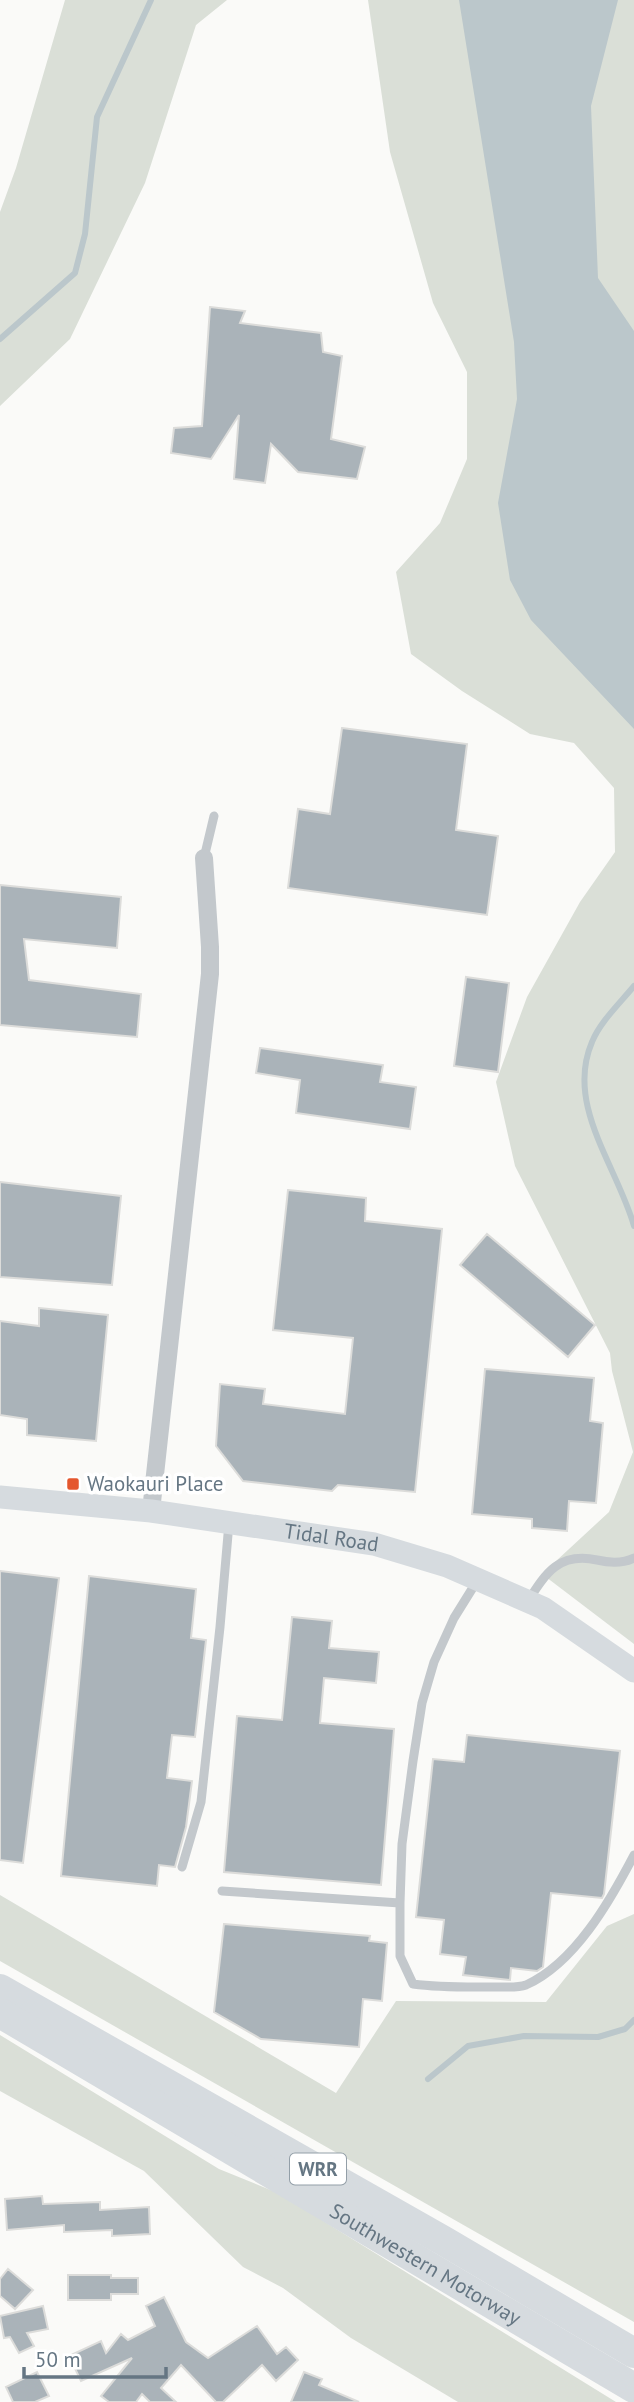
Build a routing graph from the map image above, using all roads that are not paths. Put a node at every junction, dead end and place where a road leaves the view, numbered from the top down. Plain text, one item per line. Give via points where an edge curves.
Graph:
1 (214, 816) dead end
2 (204, 858) joint
3 (0, 1497) edge
4 (151, 1511) junction
5 (229, 1522) junction
6 (634, 1558) edge
7 (477, 1580) junction
8 (528, 1601) junction
9 (634, 1671) edge
10 (634, 1856) edge
11 (182, 1867) dead end
12 (222, 1891) dead end
13 (400, 1903) junction
14 (0, 1989) edge
15 (0, 2013) edge
16 (634, 2353) edge
17 (634, 2388) edge

1 - 2 lane
2 - 4 street via 210,974
3 - 4 main road, Tidal Road
4 - 5 main road, Tidal Road
5 - 7 main road, Tidal Road via 374,1544
5 - 11 lane via 201,1802
6 - 8 lane via 619,1563 564,1561 548,1573
7 - 8 main road, Tidal Road
7 - 13 lane via 439,1651 422,1703 402,1844
8 - 9 main road, Tidal Road
10 - 13 lane via 617,1888 560,1964 523,1986 413,1984 400,1956
12 - 13 lane
14 - 16 highway, Southwestern Motorway / WRR
15 - 17 highway, Southwestern Motorway / WRR

